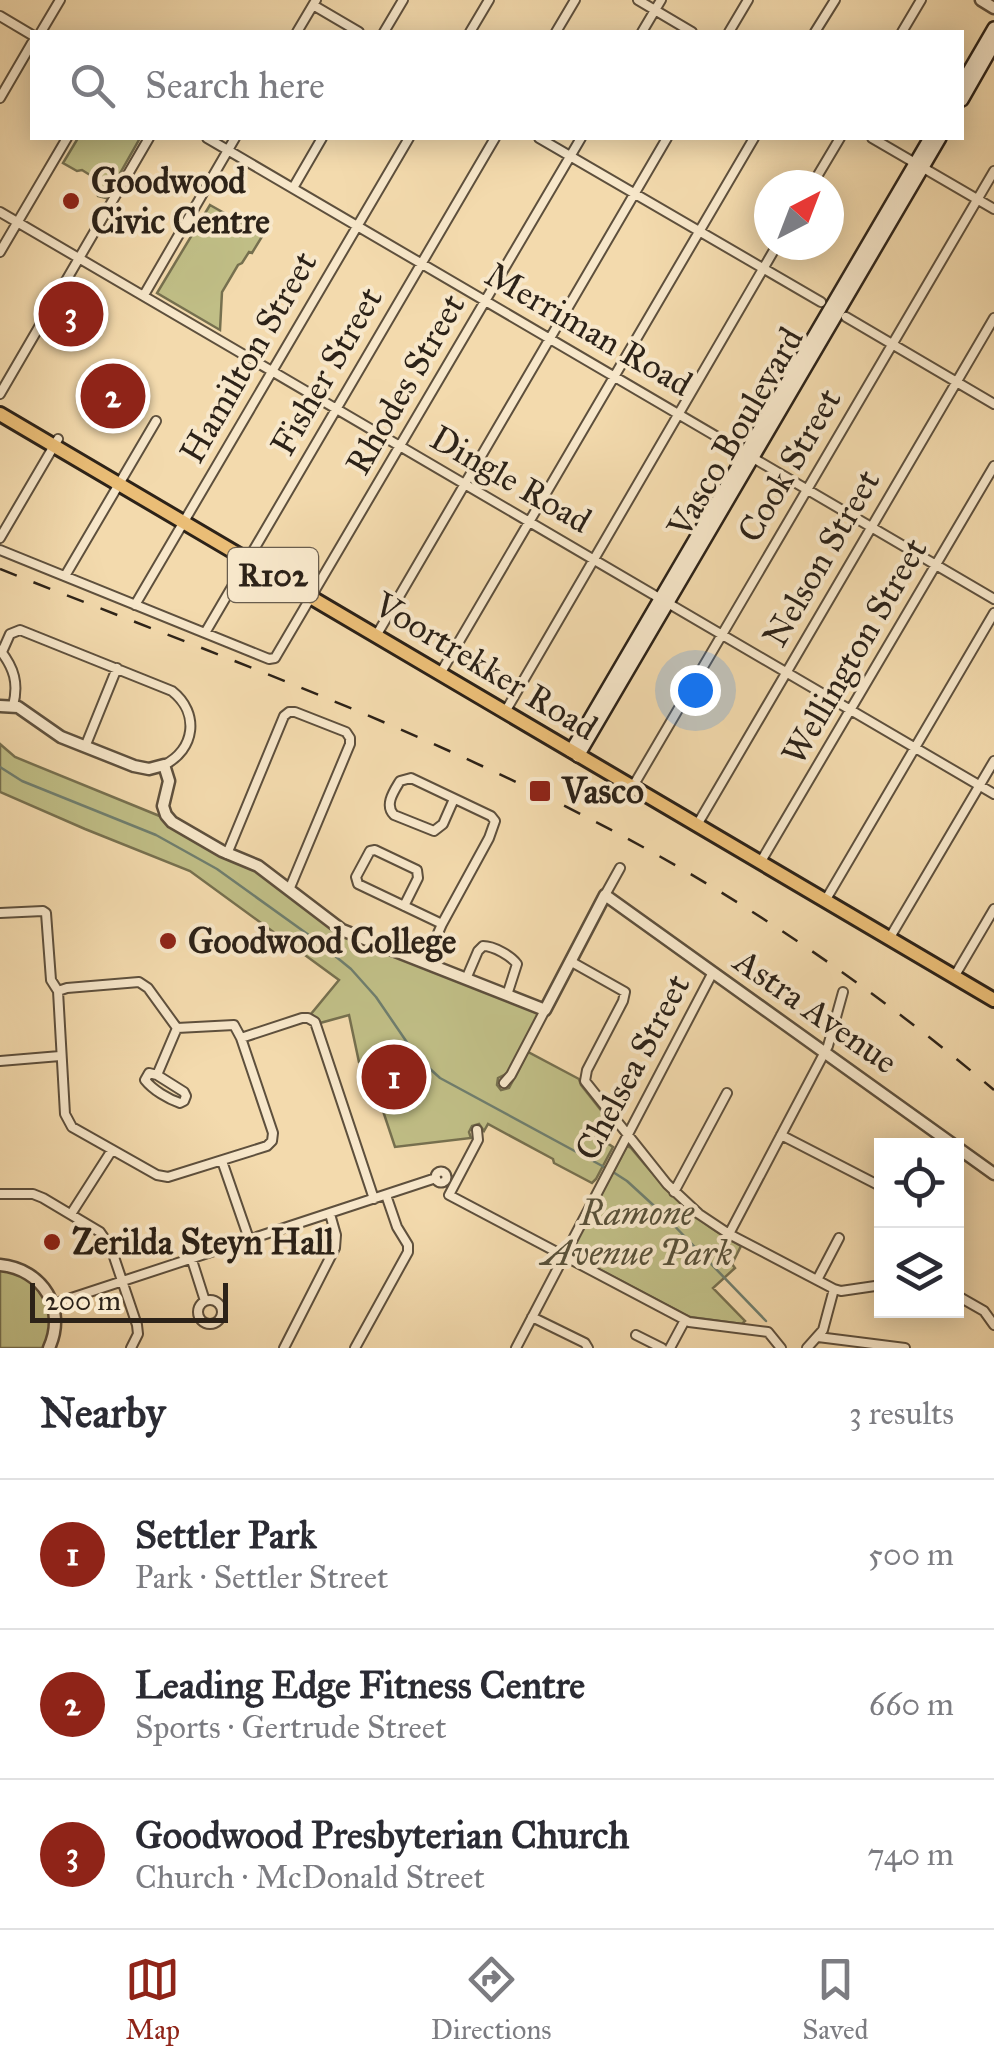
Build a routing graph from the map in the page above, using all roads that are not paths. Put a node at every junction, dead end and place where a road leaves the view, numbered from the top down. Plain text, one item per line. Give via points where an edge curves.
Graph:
1 (60, 0) edge
2 (403, 0) edge
3 (489, 0) edge
4 (575, 0) edge
5 (638, 0) edge
6 (661, 0) edge
7 (748, 0) edge
8 (835, 0) edge
9 (921, 0) edge
10 (981, 0) edge
11 (315, 2) edge
12 (994, 8) edge
13 (655, 10) junction
14 (0, 16) edge
15 (994, 28) edge
16 (42, 30) edge
17 (298, 30) edge
18 (356, 30) edge
19 (385, 30) edge
20 (471, 30) edge
21 (557, 30) edge
22 (643, 30) edge
23 (689, 30) edge
24 (730, 30) edge
25 (817, 30) edge
26 (903, 30) edge
27 (30, 34) edge
28 (994, 44) edge
29 (30, 46) edge
30 (964, 80) edge
31 (964, 96) edge
32 (0, 98) edge
33 (66, 140) edge
34 (148, 140) edge
35 (210, 140) edge
36 (234, 140) edge
37 (321, 140) edge
38 (407, 140) edge
39 (494, 140) edge
40 (542, 140) edge
41 (580, 140) edge
42 (666, 140) edge
43 (753, 140) edge
44 (839, 140) edge
45 (875, 140) edge
46 (929, 140) edge
47 (938, 140) edge
48 (228, 150) junction
49 (570, 156) junction
50 (919, 165) junction
51 (821, 170) edge
52 (994, 171) edge
53 (293, 188) junction
54 (634, 194) junction
55 (978, 199) junction
56 (994, 209) edge
57 (0, 212) edge
58 (18, 222) junction
59 (357, 225) junction
60 (699, 231) junction
61 (0, 252) edge
62 (79, 258) junction
63 (768, 260) edge
64 (422, 263) junction
65 (763, 269) junction
66 (144, 295) junction
67 (485, 301) junction
68 (820, 302) dead end
69 (846, 317) dead end
70 (994, 318) edge
71 (550, 338) junction
72 (892, 344) junction
73 (273, 370) junction
74 (614, 376) junction
75 (957, 382) junction
76 (0, 394) edge
77 (994, 404) edge
78 (0, 405) edge
79 (337, 408) junction
80 (679, 413) junction
81 (0, 414) edge
82 (156, 420) dead end
83 (56, 443) junction
84 (401, 446) junction
85 (749, 454) junction
86 (994, 466) edge
87 (121, 481) junction
88 (466, 483) junction
89 (808, 489) junction
90 (186, 519) junction
91 (529, 520) junction
92 (871, 527) junction
93 (0, 538) edge
94 (0, 550) edge
95 (250, 557) junction
96 (594, 559) junction
97 (936, 565) junction
98 (65, 576) junction
99 (314, 595) junction
100 (994, 599) edge
101 (664, 600) junction
102 (136, 605) junction
103 (994, 613) edge
104 (378, 632) junction
105 (204, 633) junction
106 (722, 634) junction
107 (1, 651) edge
108 (117, 668) junction
109 (442, 671) junction
110 (786, 672) junction
111 (0, 706) edge
112 (13, 706) junction
113 (507, 709) junction
114 (850, 710) junction
115 (85, 746) junction
116 (915, 748) junction
117 (577, 750) junction
118 (994, 760) edge
119 (164, 765) junction
120 (634, 784) junction
121 (980, 786) junction
122 (994, 794) edge
123 (454, 799) junction
124 (699, 822) junction
125 (226, 854) junction
126 (763, 859) junction
127 (620, 868) dead end
128 (289, 890) junction
129 (605, 895) junction
130 (827, 898) junction
131 (404, 906) junction
132 (994, 909) edge
133 (0, 913) edge
134 (442, 924) junction
135 (891, 936) junction
136 (570, 961) junction
137 (426, 964) junction
138 (713, 972) junction
139 (956, 973) junction
140 (466, 979) junction
141 (58, 991) junction
142 (994, 991) edge
143 (844, 992) dead end
144 (506, 995) junction
145 (994, 1000) edge
146 (546, 1010) junction
147 (176, 1028) junction
148 (241, 1038) junction
149 (825, 1051) junction
150 (60, 1056) junction
151 (0, 1061) edge
152 (158, 1075) junction
153 (504, 1083) dead end
154 (727, 1093) dead end
155 (476, 1130) dead end
156 (627, 1135) junction
157 (781, 1135) junction
158 (944, 1138) edge
159 (112, 1150) junction
160 (964, 1153) edge
161 (222, 1161) junction
162 (994, 1174) edge
163 (436, 1178) dead end
164 (874, 1184) edge
165 (674, 1192) junction
166 (0, 1194) edge
167 (386, 1195) junction
168 (374, 1198) junction
169 (71, 1214) junction
170 (330, 1214) junction
171 (728, 1234) junction
172 (839, 1238) dead end
173 (248, 1239) junction
174 (564, 1256) junction
175 (191, 1257) junction
176 (0, 1265) edge
177 (817, 1280) junction
178 (122, 1281) junction
179 (874, 1286) edge
180 (834, 1289) junction
181 (964, 1300) edge
182 (206, 1301) dead end
183 (53, 1304) junction
184 (532, 1317) junction
185 (685, 1320) junction
186 (994, 1325) edge
187 (636, 1335) dead end
188 (818, 1337) junction
189 (49, 1348) edge
190 (131, 1348) edge
191 (284, 1348) edge
192 (355, 1348) edge
193 (516, 1348) edge
194 (588, 1348) edge
195 (662, 1348) edge
196 (670, 1348) edge
197 (781, 1348) edge
198 (807, 1348) edge
199 (905, 1348) edge

1 - 16 street
2 - 19 street
3 - 20 street
4 - 21 street
5 - 13 street
6 - 13 street
7 - 24 street
8 - 25 street
9 - 26 street
10 - 12 street
11 - 17 street
11 - 18 street
13 - 22 street
13 - 23 street
14 - 27 street
15 - 30 main road
28 - 31 main road
29 - 32 street
33 - 58 street
34 - 62 street
35 - 48 street, Merriman Road
36 - 48 street
37 - 53 street
38 - 59 street, Hamilton Street
39 - 64 street, Fisher Street
40 - 49 street
41 - 49 street, Rhodes Street
42 - 54 street
43 - 60 street
44 - 51 street
45 - 50 street
46 - 50 main road, Vasco Boulevard
47 - 50 main road, Vasco Boulevard
48 - 53 street, Merriman Road
48 - 66 street
49 - 54 street
49 - 67 street, Rhodes Street
50 - 55 street
50 - 85 main road, Vasco Boulevard
52 - 55 street, Cook Street
53 - 59 street, Merriman Road
54 - 60 street
54 - 71 street
55 - 56 street
55 - 72 street, Cook Street
57 - 58 street, Dingle Road
58 - 61 street
58 - 62 street, Dingle Road
59 - 64 street, Merriman Road
59 - 73 street, Hamilton Street
60 - 65 street
60 - 74 street
62 - 66 street, Dingle Road
62 - 76 street
63 - 65 street
64 - 67 street, Merriman Road
64 - 79 street, Fisher Street
65 - 68 street
65 - 80 street
66 - 73 street, Dingle Road
67 - 71 street, Merriman Road
67 - 84 street, Rhodes Street
69 - 72 street
70 - 75 street, Nelson Street
71 - 74 street, Merriman Road
71 - 88 street
72 - 75 street
72 - 89 street, Cook Street
73 - 79 street, Dingle Road
73 - 90 street, Hamilton Street
74 - 80 street, Merriman Road
74 - 91 street
75 - 77 street
75 - 92 street, Nelson Street
78 - 83 main road, Voortrekker Road / R102
79 - 84 street, Dingle Road
79 - 95 street, Fisher Street
80 - 85 street, Merriman Road
80 - 96 street
81 - 83 main road, Voortrekker Road / R102
82 - 87 street
83 - 87 main road, Voortrekker Road / R102
83 - 93 street
84 - 88 street, Dingle Road
84 - 99 street, Rhodes Street
85 - 89 street, Merriman Road
85 - 101 main road, Vasco Boulevard
86 - 97 street, Wellington Street
87 - 90 main road, Voortrekker Road / R102
87 - 98 street
88 - 91 street, Dingle Road
88 - 104 street
89 - 92 street, Merriman Road
89 - 106 street, Cook Street
90 - 95 main road, Voortrekker Road / R102
90 - 102 street, Hamilton Street
91 - 96 street, Dingle Road
91 - 109 street
92 - 97 street, Merriman Road
92 - 110 street, Nelson Street
94 - 98 street
95 - 99 main road, Voortrekker Road / R102
95 - 105 street, Fisher Street
96 - 101 street, Dingle Road
96 - 113 street
97 - 100 street, Merriman Road
97 - 114 street, Wellington Street
98 - 102 street
99 - 104 main road, Voortrekker Road / R102
99 - 105 street, Rhodes Street via 275,658
101 - 106 street, Dingle Road
101 - 117 main road, Vasco Boulevard
102 - 105 street
103 - 116 street
104 - 109 main road, Voortrekker Road / R102
106 - 110 street, Dingle Road
106 - 120 street, Cook Street
107 - 108 street via 20,630
107 - 112 street via 16,682
108 - 115 street
108 - 119 street via 172,691 184,703 190,737
109 - 113 main road, Voortrekker Road / R102
110 - 114 street, Dingle Road
110 - 124 street, Nelson Street
111 - 112 street
112 - 115 street
113 - 117 main road, Voortrekker Road / R102
114 - 116 street, Dingle Road
114 - 126 street, Wellington Street
115 - 119 street via 142,768
116 - 121 street, Dingle Road
116 - 130 street
117 - 120 main road, Voortrekker Road / R102
118 - 121 street
119 - 125 street via 166,814
120 - 124 main road, Voortrekker Road / R102
121 - 122 street, Dingle Road
121 - 135 street
123 - 123 street via 434,832 394,815 389,806 404,778
123 - 134 street via 495,822
124 - 126 main road, Voortrekker Road / R102
125 - 128 street via 258,866
125 - 128 street via 284,716 295,712 346,732 350,744
126 - 130 main road, Voortrekker Road / R102
127 - 129 street
128 - 137 street via 342,930
129 - 136 street
129 - 138 street, Astra Avenue
130 - 135 main road, Voortrekker Road / R102
131 - 131 street via 356,882 370,851 417,870
131 - 134 street
132 - 139 street
133 - 141 street via 46,913 50,980
134 - 137 street
135 - 139 main road, Voortrekker Road / R102
136 - 146 street
136 - 156 street via 624,992 584,1078
137 - 140 street
138 - 149 street, Astra Avenue
138 - 156 street, Chelsea Street
139 - 142 main road, Voortrekker Road / R102
139 - 145 main road, Voortrekker Road / R102
140 - 144 street
140 - 144 street via 478,951 489,946 517,964
141 - 147 street via 141,983
141 - 150 street
143 - 149 street
144 - 146 street
146 - 153 street
147 - 148 street via 230,1024
147 - 152 street
148 - 161 street via 273,1138
148 - 168 street via 311,1018
149 - 157 street
149 - 158 street, Astra Avenue
150 - 151 street
150 - 159 street via 68,1124
152 - 152 street via 185,1094 184,1101 146,1082 147,1074
154 - 165 street
155 - 174 street via 478,1140 448,1195
156 - 165 street
156 - 174 street, Chelsea Street
157 - 164 street
157 - 171 street
159 - 161 street via 168,1178
159 - 169 street
160 - 162 street, Astra Avenue
161 - 173 street
163 - 167 street
165 - 171 street
166 - 169 street via 34,1194
167 - 168 street
167 - 192 street via 408,1252
168 - 170 street
169 - 178 street via 104,1237
170 - 173 street
170 - 191 street via 336,1245
171 - 177 street
172 - 177 street
173 - 175 street
174 - 184 street, Chelsea Street
174 - 185 street
175 - 178 street
175 - 182 street
176 - 183 street via 31,1274
177 - 180 street
178 - 183 street
178 - 190 street via 138,1328
179 - 180 street
180 - 188 street
181 - 186 street
183 - 189 street
184 - 193 street, Chelsea Street
184 - 194 street
185 - 196 street
185 - 197 street via 768,1332
187 - 195 street
188 - 198 street
188 - 199 street

